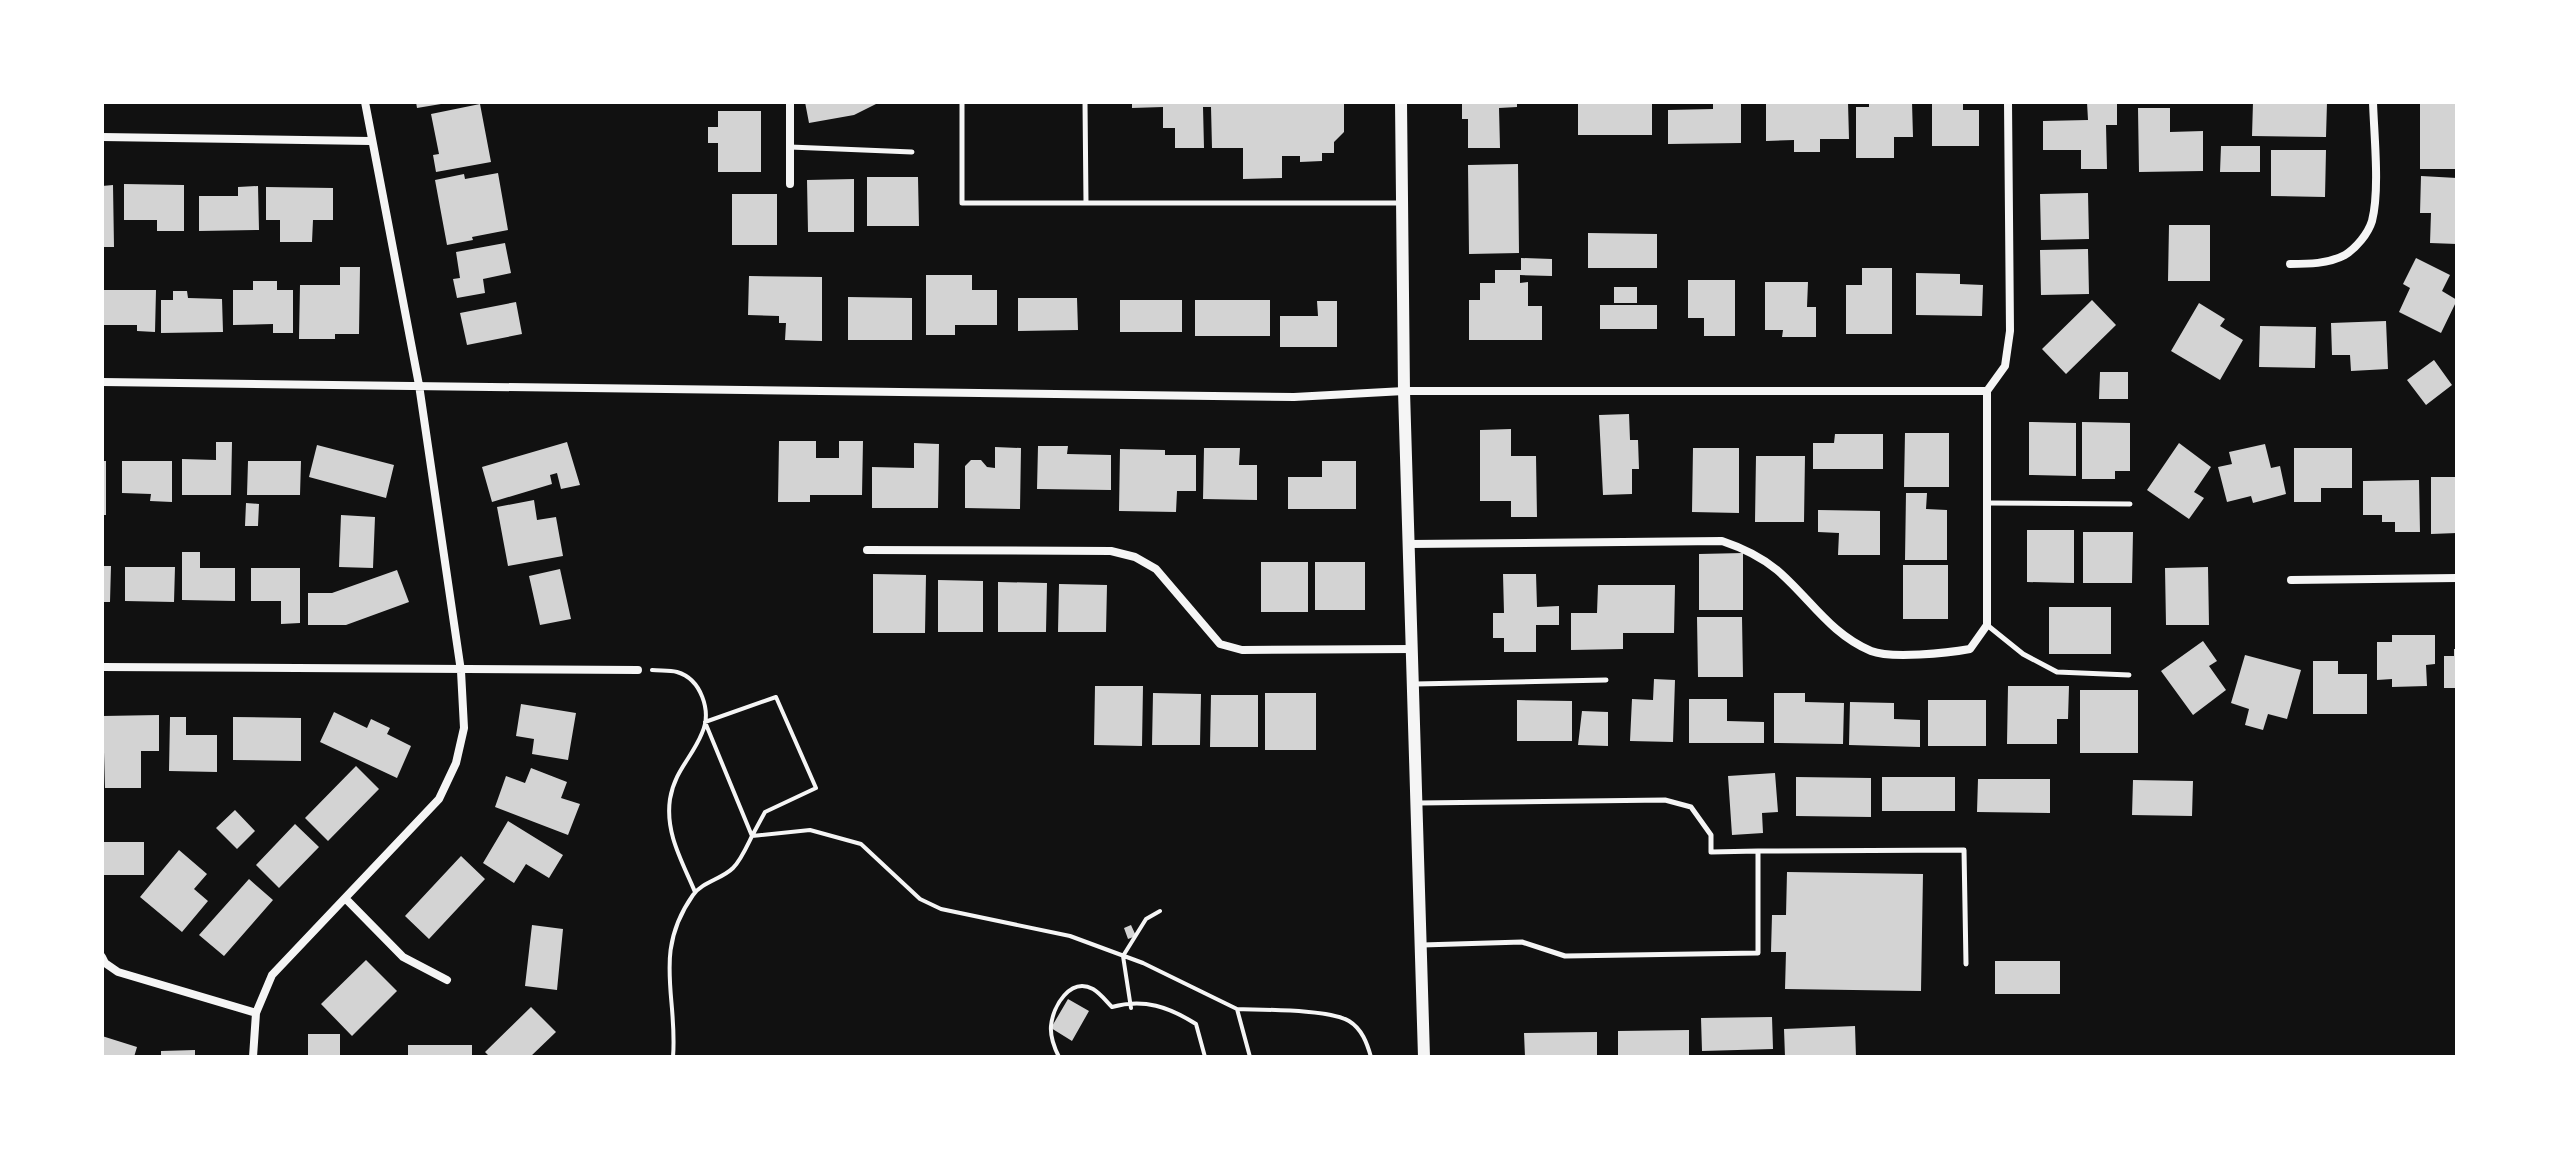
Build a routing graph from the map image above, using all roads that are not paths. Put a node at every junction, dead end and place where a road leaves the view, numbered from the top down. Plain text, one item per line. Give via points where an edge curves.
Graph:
1 (365, 102) edge
2 (790, 102) edge
3 (962, 102) edge
4 (1085, 102) edge
5 (1401, 102) edge
6 (2008, 102) edge
7 (2373, 102) edge
8 (102, 137) edge
9 (370, 141) junction
10 (790, 147) junction
11 (912, 152) dead end
12 (790, 184) dead end
13 (1086, 203) junction
14 (1402, 203) junction
15 (2290, 264) dead end
16 (102, 382) edge
17 (419, 385) junction
18 (1404, 391) junction
19 (1987, 391) junction
20 (1987, 503) junction
21 (2130, 504) dead end
22 (1409, 544) junction
23 (867, 550) dead end
24 (2457, 578) edge
25 (2291, 580) dead end
26 (1987, 625) junction
27 (1413, 649) junction
28 (102, 667) edge
29 (638, 670) road end
30 (461, 671) junction
31 (2129, 675) dead end
32 (1606, 680) dead end
33 (1414, 684) junction
34 (1417, 803) junction
35 (1758, 851) junction
36 (345, 898) junction
37 (1421, 945) junction
38 (102, 957) edge
39 (1966, 964) dead end
40 (447, 980) dead end
41 (256, 1013) junction
42 (253, 1057) edge
43 (1424, 1057) edge

1 - 9 street
2 - 10 street
3 - 13 lane via 962,203
4 - 13 lane
5 - 14 street
6 - 19 street via 2010,331 2005,366
7 - 15 street via 2372,223 2343,256
8 - 9 street
9 - 17 street
10 - 11 lane
10 - 12 street
13 - 14 lane
14 - 18 street
16 - 17 street
17 - 18 street via 1294,397
17 - 30 street
18 - 19 street
18 - 22 street
19 - 20 street
20 - 21 lane
20 - 26 street
22 - 26 street via 1722,541 1752,551 1778,570 1822,618 1874,652 1942,655 1970,649
22 - 27 street
23 - 27 street via 1111,551 1156,569 1220,644 1242,650
24 - 25 street
26 - 31 lane via 2023,654 2057,672
27 - 33 street
28 - 30 street
29 - 30 street
30 - 36 street via 464,728 456,763 439,799
32 - 33 lane
33 - 34 street
34 - 35 lane via 1665,800 1691,807 1711,835 1711,852
34 - 37 street
35 - 37 lane via 1758,953 1565,956 1522,942
35 - 39 lane via 1964,850
36 - 40 street via 403,957
36 - 41 street via 272,975
37 - 43 street
38 - 41 street via 118,972
41 - 42 street

